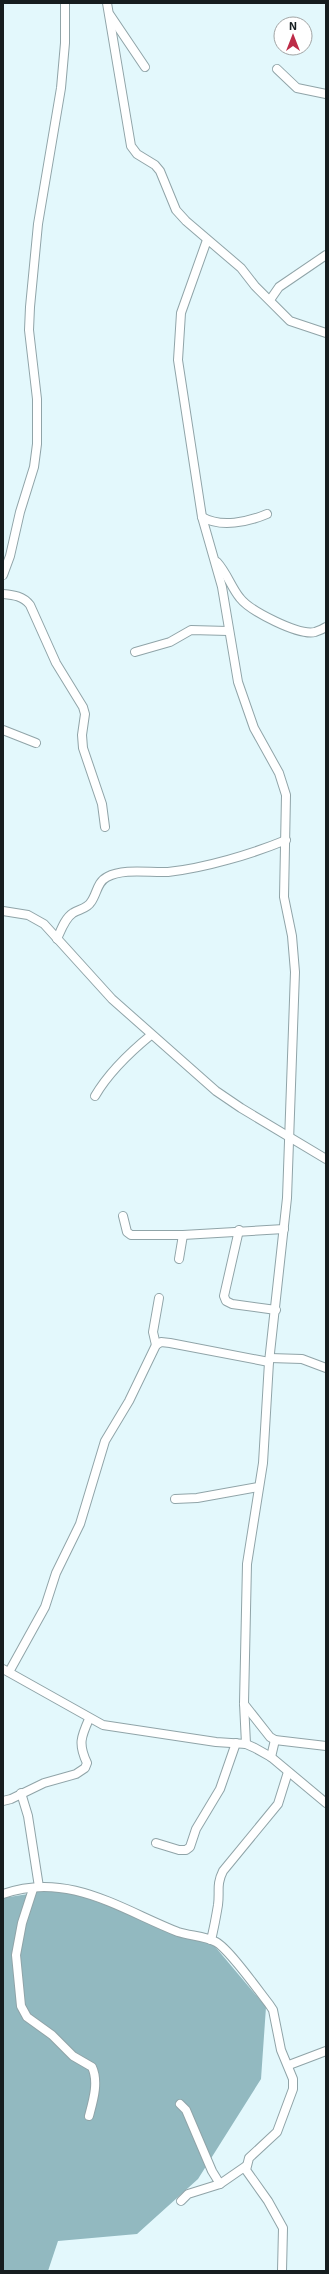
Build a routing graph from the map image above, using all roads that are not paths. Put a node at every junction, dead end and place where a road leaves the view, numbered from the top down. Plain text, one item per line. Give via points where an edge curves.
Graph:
1 (65, 3) edge
2 (108, 7) edge
3 (145, 67) dead end
4 (277, 69) dead end
5 (326, 94) edge
6 (207, 240) junction
7 (326, 255) edge
8 (270, 300) junction
9 (326, 333) edge
10 (267, 514) dead end
11 (202, 517) junction
12 (215, 560) junction
13 (3, 575) edge
14 (3, 594) edge
15 (326, 627) edge
16 (228, 631) junction
17 (135, 652) dead end
18 (3, 730) edge
19 (36, 743) dead end
20 (105, 827) dead end
21 (286, 840) junction
22 (3, 911) edge
23 (57, 938) junction
24 (151, 1035) junction
25 (95, 1096) dead end
26 (290, 1137) junction
27 (326, 1159) edge
28 (123, 1216) dead end
29 (284, 1229) junction
30 (239, 1230) junction
31 (183, 1235) junction
32 (179, 1259) dead end
33 (159, 1298) dead end
34 (276, 1310) junction
35 (156, 1345) junction
36 (270, 1360) junction
37 (326, 1368) edge
38 (258, 1487) junction
39 (175, 1499) dead end
40 (6, 1670) edge
41 (244, 1703) junction
42 (88, 1719) junction
43 (275, 1740) junction
44 (236, 1743) junction
45 (246, 1744) junction
46 (326, 1746) edge
47 (271, 1757) junction
48 (288, 1772) junction
49 (21, 1793) junction
50 (3, 1801) edge
51 (326, 1803) edge
52 (156, 1843) dead end
53 (36, 1888) junction
54 (3, 1894) edge
55 (211, 1940) junction
56 (326, 2051) edge
57 (289, 2065) junction
58 (180, 2104) dead end
59 (89, 2116) dead end
60 (246, 2166) junction
61 (220, 2184) junction
62 (181, 2201) dead end
63 (282, 2271) edge

1 - 13 street via 61,88 38,224 30,307 29,330 37,399 37,444 34,467
2 - 3 street
2 - 6 street via 131,146 136,154 155,165 176,210
4 - 5 street via 297,88
6 - 8 street via 241,268
6 - 11 street via 181,313 178,360
7 - 8 street via 279,287
8 - 9 street via 290,321
10 - 11 street via 243,522 209,521
11 - 12 street
12 - 15 street via 241,599 252,609 302,632 314,633
12 - 16 street
14 - 20 street via 26,599 56,663 83,707 83,748 102,804
16 - 17 street via 191,630 170,642
16 - 21 street via 246,708 284,787
18 - 19 street
21 - 23 street via 252,853 189,868 106,877 91,904 73,913 66,920
21 - 26 street via 284,897 292,936 295,972
22 - 23 street via 28,915 44,924
23 - 24 street via 112,999
24 - 25 street via 128,1054 104,1080
24 - 26 street via 216,1091
26 - 27 street
26 - 29 street
28 - 31 street via 127,1232 131,1234
29 - 30 street
29 - 34 street
30 - 31 street
30 - 34 street via 224,1296 226,1301
31 - 32 street
33 - 35 street via 153,1332
34 - 36 street
35 - 36 street via 161,1342 170,1343
35 - 40 street via 129,1401 105,1441 77,1531 56,1573 45,1607
36 - 37 street via 302,1359
36 - 38 street via 263,1463
38 - 39 street via 197,1498
38 - 41 street via 247,1564
40 - 42 street via 64,1702
41 - 43 street
41 - 45 street
42 - 44 street via 125,1730
42 - 49 street via 81,1742 81,1751 87,1763 85,1768 76,1774
43 - 46 street
43 - 47 street
44 - 45 street
44 - 52 street via 220,1789 196,1829 190,1847 179,1850
45 - 47 street
47 - 48 street
48 - 51 street
48 - 55 street via 278,1804 219,1880 218,1903
49 - 50 street
49 - 53 street via 28,1816
53 - 54 street
53 - 55 street via 56,1886 98,1897 120,1904 179,1932
53 - 59 street via 22,1923 16,1955 21,2006 27,2017 52,2035 73,2056 92,2067 95,2076 94,2096
55 - 57 street via 224,1950 270,2004 281,2050
56 - 57 street
57 - 60 street via 293,2089 278,2132 250,2158
58 - 61 street via 186,2110
60 - 61 street
60 - 63 street via 247,2174 268,2200 283,2228
61 - 62 street via 188,2194

